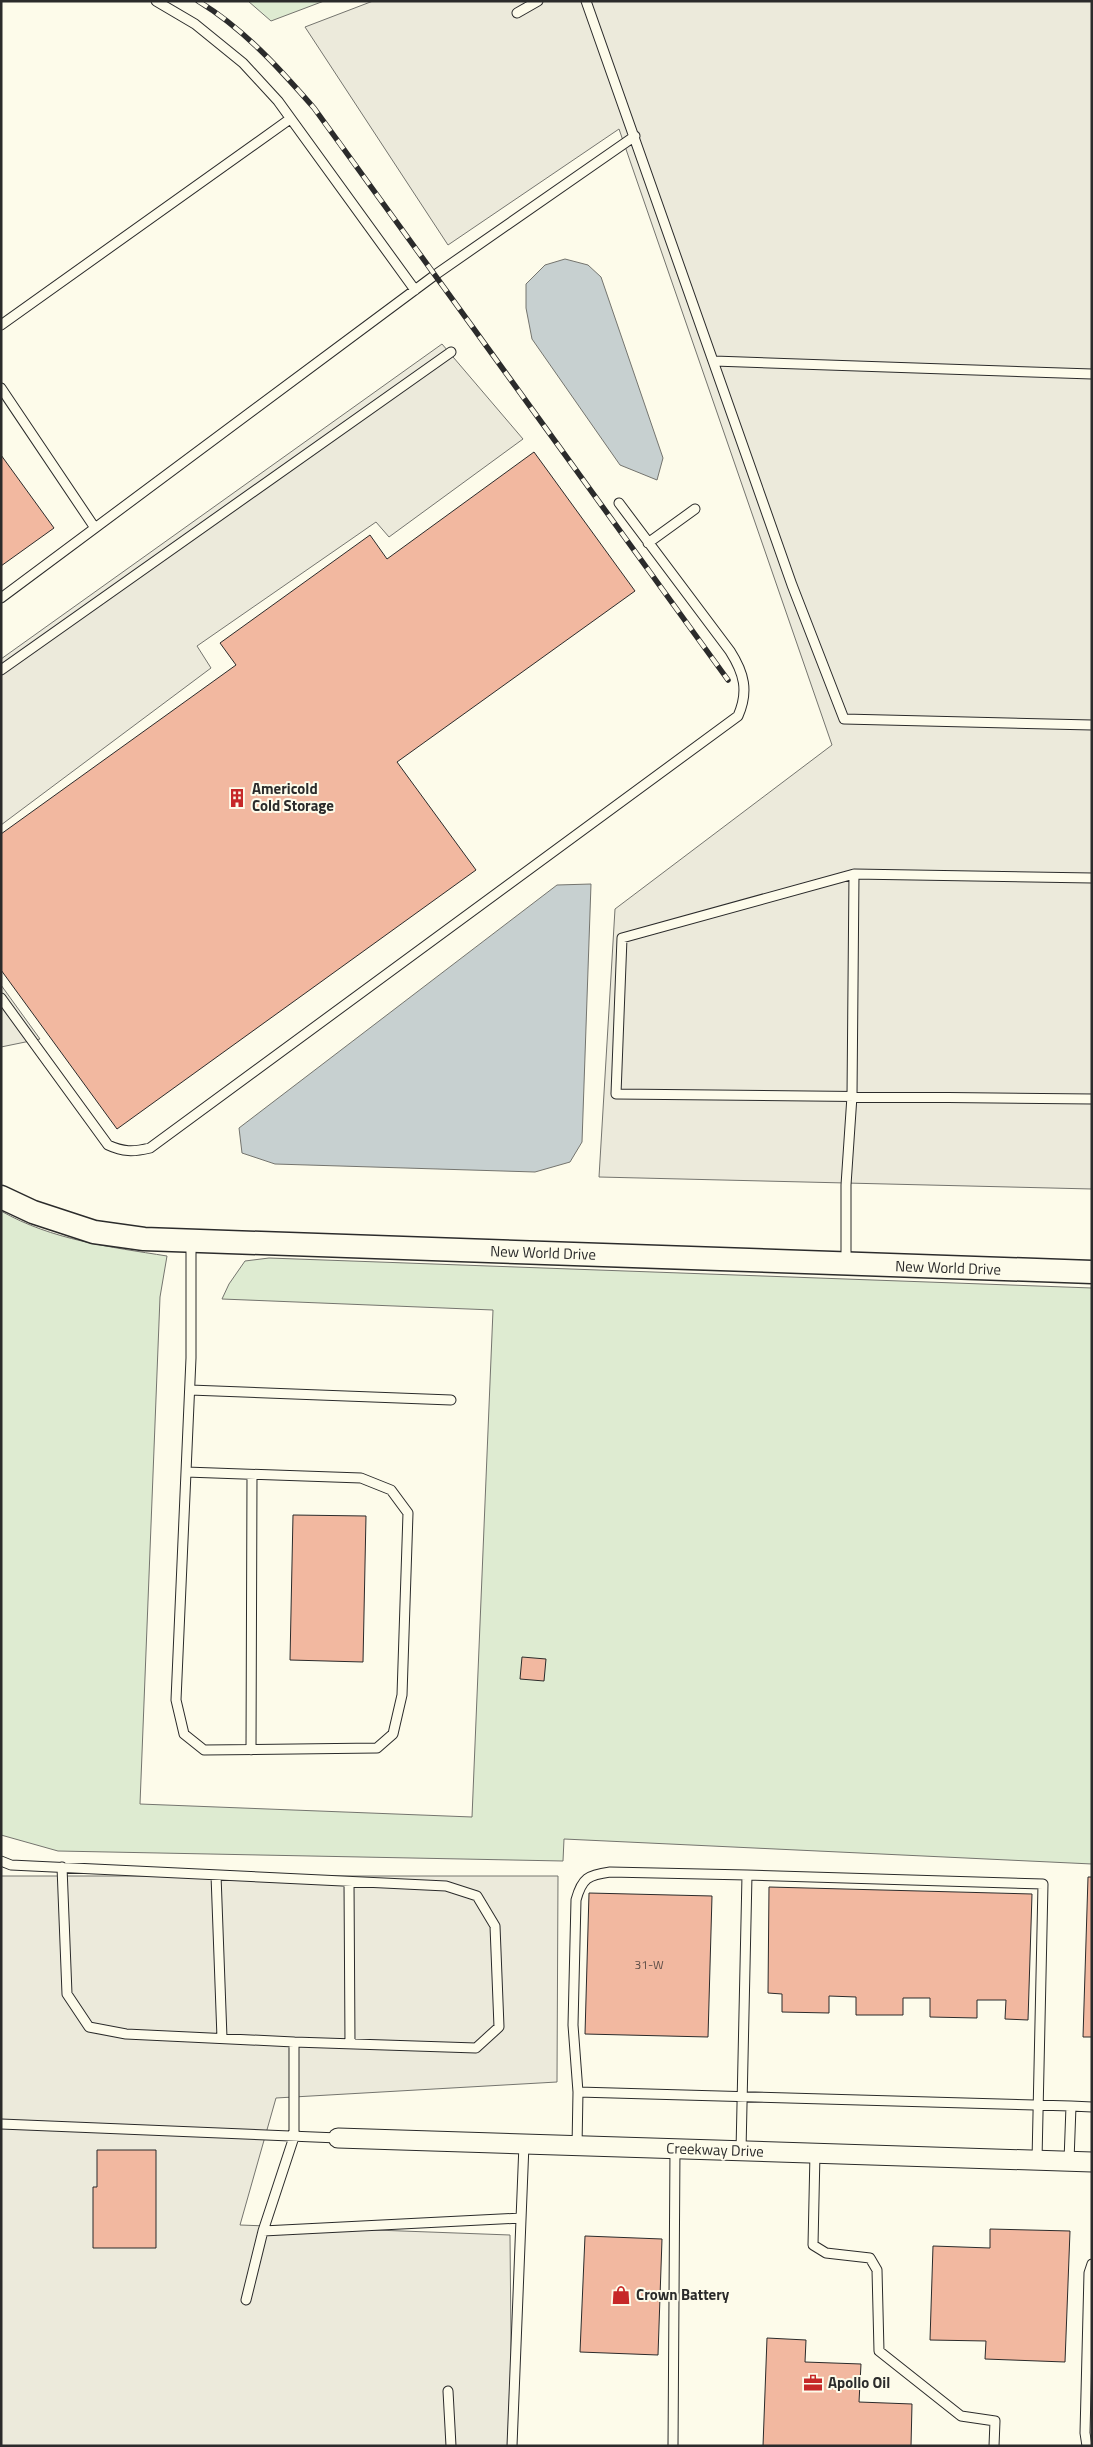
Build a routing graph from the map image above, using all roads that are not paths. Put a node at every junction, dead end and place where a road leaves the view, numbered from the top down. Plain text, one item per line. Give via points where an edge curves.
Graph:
1 (156, 1) edge
2 (538, 1) edge
3 (586, 1) edge
4 (517, 14) dead end
5 (290, 119) junction
6 (635, 136) junction
7 (415, 290) junction
8 (1, 325) edge
9 (451, 352) dead end
10 (714, 361) junction
11 (1092, 374) edge
12 (1, 388) edge
13 (619, 503) dead end
14 (695, 509) dead end
15 (95, 528) junction
16 (648, 543) junction
17 (1, 598) edge
18 (1, 670) edge
19 (1092, 725) edge
20 (854, 874) junction
21 (1092, 878) edge
22 (1, 998) edge
23 (852, 1096) junction
24 (1092, 1099) edge
25 (1, 1196) edge
26 (191, 1242) junction
27 (846, 1264) junction
28 (1092, 1272) edge
29 (190, 1390) junction
30 (451, 1400) dead end
31 (186, 1472) junction
32 (252, 1475) junction
33 (251, 1750) junction
34 (1, 1861) edge
35 (62, 1867) junction
36 (216, 1875) junction
37 (747, 1875) junction
38 (349, 1882) junction
39 (222, 2038) junction
40 (294, 2042) junction
41 (350, 2044) junction
42 (578, 2092) junction
43 (742, 2097) junction
44 (1039, 2106) junction
45 (1070, 2106) junction
46 (1092, 2107) edge
47 (1, 2124) edge
48 (294, 2136) junction
49 (338, 2138) joint
50 (524, 2144) junction
51 (577, 2146) junction
52 (675, 2149) junction
53 (741, 2151) junction
54 (815, 2153) junction
55 (1037, 2160) junction
56 (1069, 2161) junction
57 (1092, 2162) edge
58 (521, 2218) junction
59 (263, 2231) junction
60 (1092, 2264) edge
61 (246, 2300) dead end
62 (448, 2392) dead end
63 (451, 2446) edge
64 (512, 2446) edge
65 (673, 2446) edge
66 (994, 2446) edge
67 (1086, 2446) edge

1 - 5 lane via 195,24 242,63 278,101
2 - 4 lane
3 - 6 lane
5 - 7 lane
5 - 8 lane
6 - 7 lane
6 - 10 lane
7 - 15 lane
9 - 18 lane
10 - 11 lane
10 - 19 lane via 792,585 844,719
12 - 15 lane
13 - 16 lane
14 - 16 lane
15 - 17 lane
16 - 22 lane via 741,669 744,703 738,716 164,1140 134,1152 121,1151 108,1144
20 - 21 lane
20 - 23 lane
20 - 23 lane via 622,938 616,1094
23 - 24 lane
23 - 27 lane via 846,1185
25 - 26 street, New World Drive via 33,1212 94,1232
26 - 27 street, New World Drive
26 - 29 lane
27 - 28 street, New World Drive
29 - 30 lane
29 - 31 lane
31 - 32 lane
31 - 33 lane via 176,1700 182,1726 184,1734 204,1750
32 - 33 lane
32 - 33 lane via 361,1478 391,1490 408,1513 402,1695 393,1734 377,1748
34 - 35 lane
35 - 36 lane
35 - 39 lane via 67,1994 88,2027 126,2034
36 - 38 lane
36 - 39 lane
37 - 42 lane via 610,1872 592,1874 580,1884 576,1900 573,2025
37 - 43 lane
37 - 44 lane via 1043,1884
38 - 41 lane
38 - 41 lane via 446,1886 477,1896 495,1926 499,2027 476,2048
39 - 40 lane
40 - 41 lane
40 - 48 lane
42 - 43 lane
42 - 51 lane
43 - 44 lane
43 - 53 lane
44 - 45 lane
44 - 55 lane
45 - 46 lane
45 - 56 lane
47 - 48 lane
48 - 49 lane
48 - 59 lane
49 - 50 street, Creekway Drive
50 - 51 street, Creekway Drive
50 - 58 lane
51 - 52 street, Creekway Drive
52 - 53 street, Creekway Drive
52 - 65 lane
53 - 54 street, Creekway Drive
54 - 55 street, Creekway Drive
54 - 66 lane via 813,2245 826,2253 870,2258 877,2270 879,2351 961,2416 995,2421
55 - 56 street, Creekway Drive
56 - 57 street, Creekway Drive
58 - 59 lane
58 - 64 lane
59 - 61 lane
60 - 67 lane via 1089,2273
62 - 63 lane

